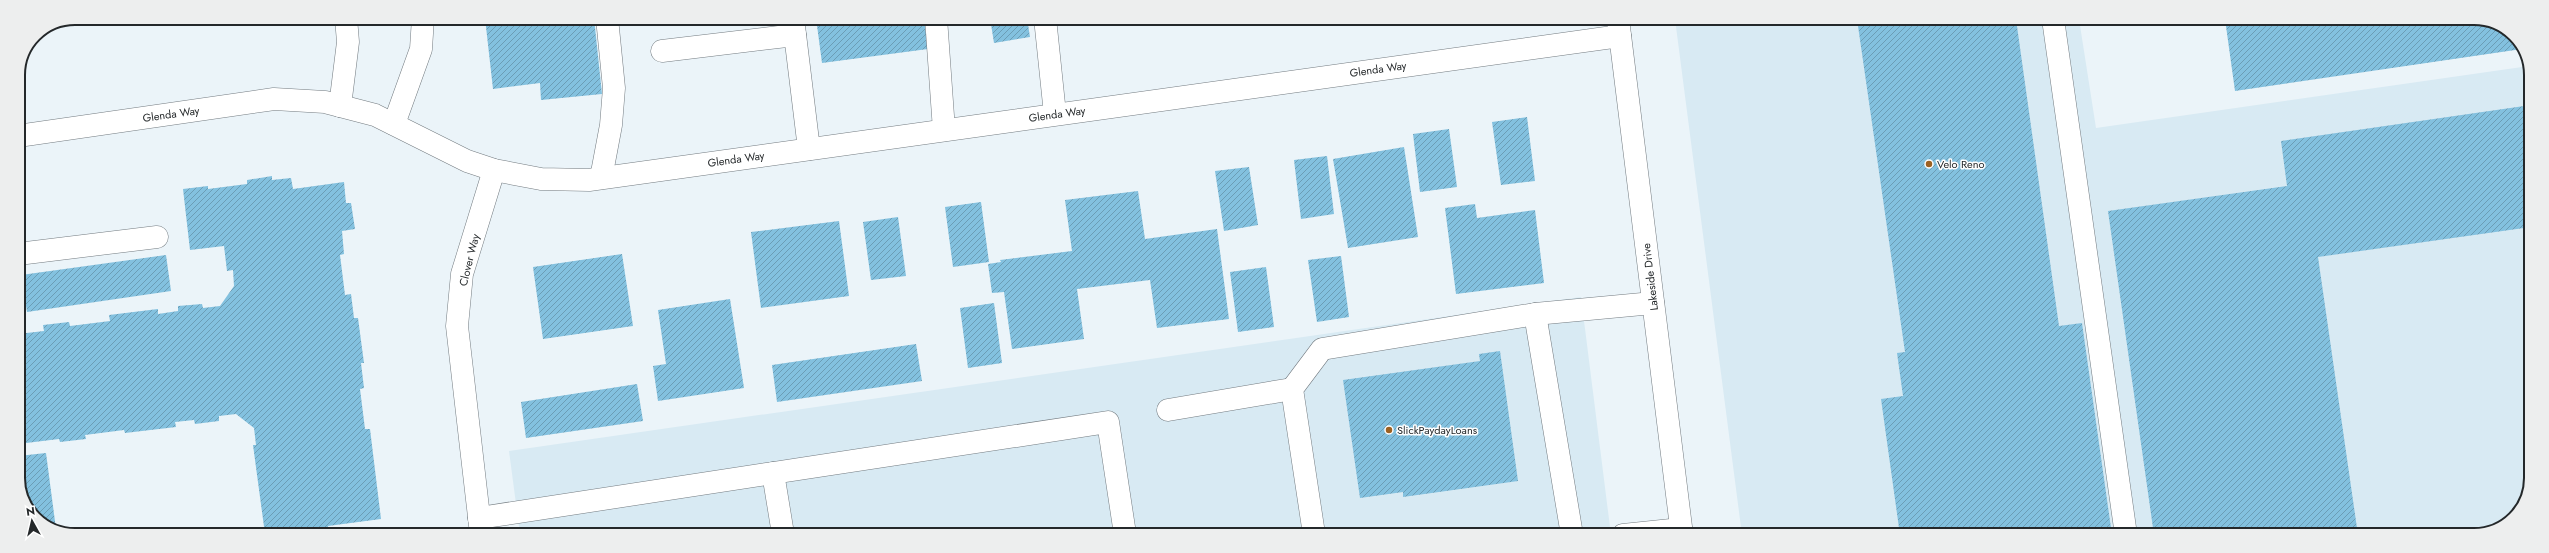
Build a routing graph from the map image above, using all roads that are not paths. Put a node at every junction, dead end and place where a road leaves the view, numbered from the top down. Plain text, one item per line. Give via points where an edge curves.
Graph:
1 (347, 25) edge
2 (423, 25) edge
3 (608, 25) edge
4 (936, 25) edge
5 (1046, 25) edge
6 (2054, 25) edge
7 (794, 27) edge
8 (1619, 27) edge
9 (662, 51) dead end
10 (332, 104) junction
11 (1055, 114) junction
12 (394, 124) junction
13 (944, 130) junction
14 (25, 135) edge
15 (809, 149) junction
16 (494, 170) junction
17 (601, 178) junction
18 (157, 237) dead end
19 (25, 253) edge
20 (1653, 303) junction
21 (1535, 314) junction
22 (1292, 389) junction
23 (1168, 410) dead end
24 (773, 473) junction
25 (480, 526) edge
26 (782, 528) edge
27 (1124, 528) edge
28 (1313, 528) edge
29 (1571, 528) edge
30 (1681, 528) edge
31 (2125, 528) edge

1 - 10 street via 348,42
2 - 12 street via 422,49
3 - 17 street via 614,88 611,125
4 - 13 street
5 - 11 street
6 - 31 street
7 - 9 street
7 - 15 street
8 - 11 street, Glenda Way
8 - 20 street, Lakeside Drive
10 - 12 street via 375,115
10 - 14 street, Glenda Way via 274,99
11 - 13 street, Glenda Way
12 - 16 street via 467,161
13 - 15 street, Glenda Way
15 - 17 street, Glenda Way
16 - 17 street, Glenda Way via 541,179
16 - 25 street, Clover Way via 462,274 457,326
18 - 19 street
20 - 21 street
20 - 30 street, Lakeside Drive
21 - 22 street via 1322,349
21 - 29 street
22 - 23 street
22 - 28 street
24 - 25 street
24 - 26 street
24 - 27 street via 1108,422

